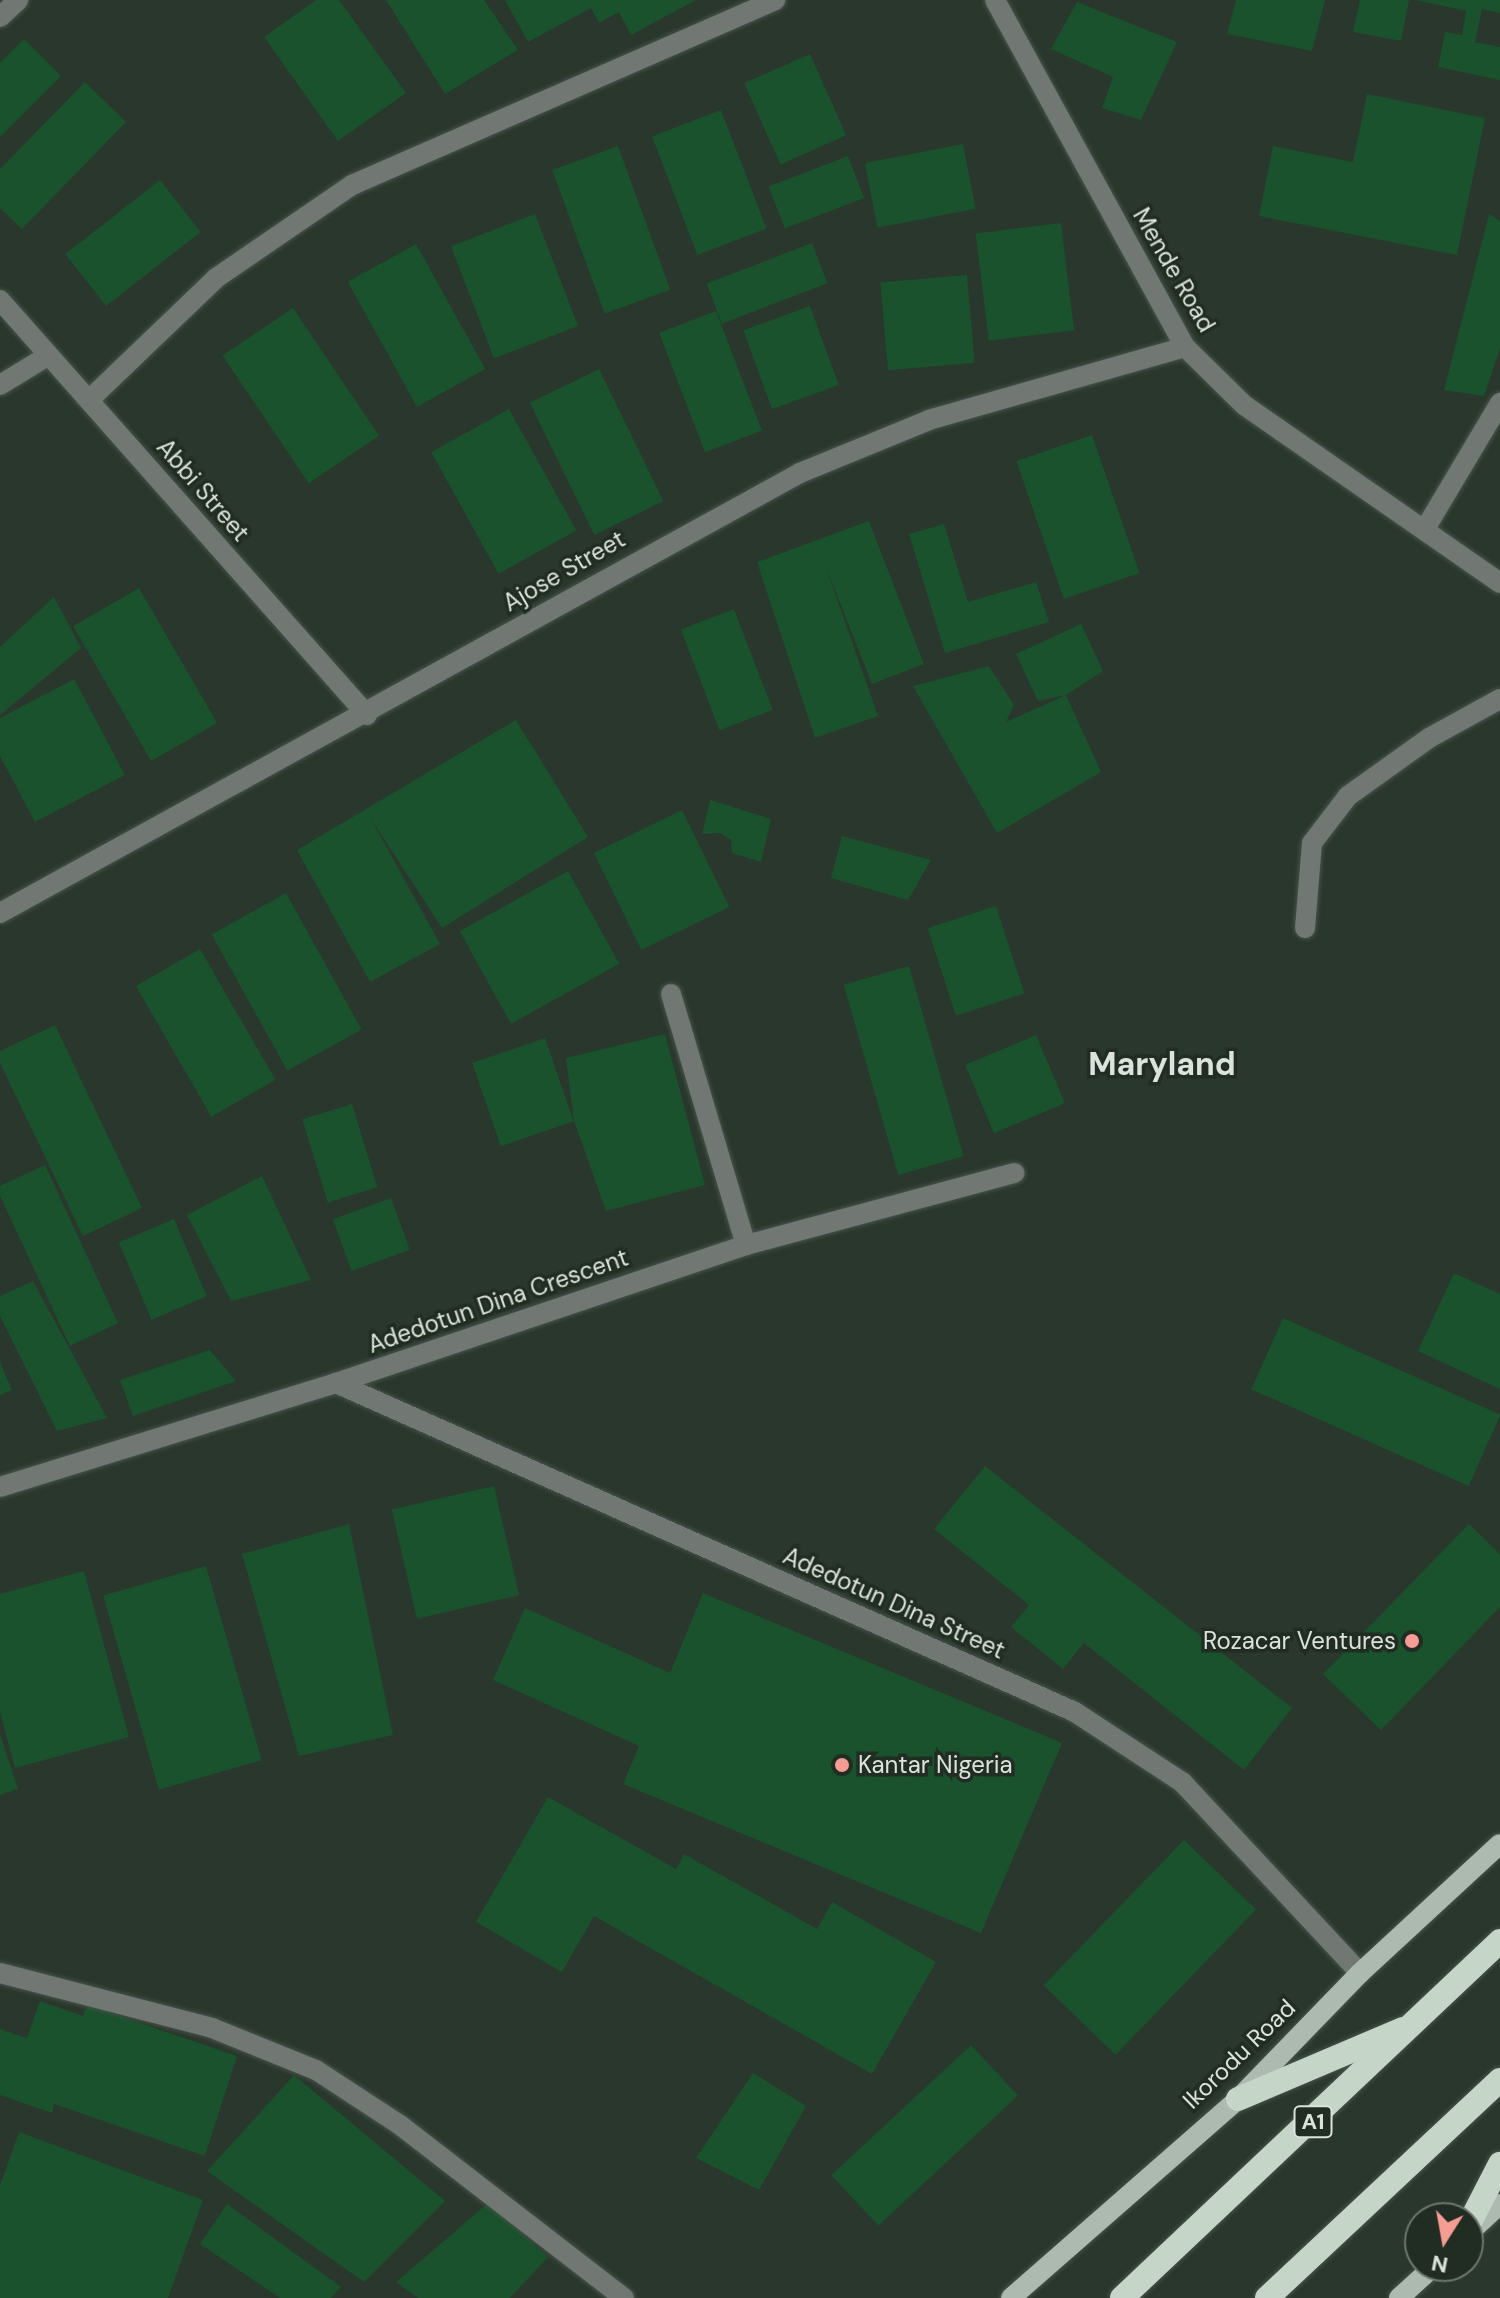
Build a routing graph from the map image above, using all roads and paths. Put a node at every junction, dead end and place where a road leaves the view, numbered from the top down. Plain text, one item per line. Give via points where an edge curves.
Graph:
1 (18, 0) edge
2 (775, 0) edge
3 (995, 0) edge
4 (0, 17) edge
5 (0, 300) edge
6 (1185, 347) junction
7 (49, 355) junction
8 (0, 385) edge
9 (89, 400) junction
10 (1500, 403) edge
11 (1425, 529) junction
12 (1500, 583) edge
13 (1500, 699) edge
14 (367, 715) junction
15 (0, 913) edge
16 (1305, 928) dead end
17 (671, 994) dead end
18 (1015, 1173) dead end
19 (746, 1245) junction
20 (336, 1383) junction
21 (0, 1487) edge
22 (1500, 1844) edge
23 (1500, 1941) edge
24 (0, 1973) edge
25 (1360, 1973) junction
26 (1420, 2022) junction
27 (1500, 2080) edge
28 (1238, 2099) junction
29 (1500, 2164) edge
30 (1480, 2202) edge
31 (1500, 2204) edge
32 (1484, 2219) edge
33 (1416, 2282) edge
34 (624, 2298) edge
35 (1011, 2298) edge
36 (1122, 2298) edge
37 (1267, 2298) edge
38 (1399, 2298) edge

1 - 4 street
2 - 9 street via 352,185 216,278
3 - 6 street, Mende Road
5 - 7 street, Abbi Street
6 - 11 street, Mende Road via 1244,405
6 - 14 street, Ajose Street via 929,420 800,473 676,537
7 - 8 street
7 - 9 street, Abbi Street
9 - 14 street, Abbi Street
10 - 11 street
11 - 12 street, Mende Road
13 - 16 street via 1429,738 1348,796 1312,843
14 - 15 street, Ajose Street
17 - 19 street
18 - 19 street, Adedotun Dina Crescent
19 - 20 street, Adedotun Dina Crescent
20 - 21 street, Adedotun Dina Crescent
20 - 25 street, Adedotun Dina Street via 1075,1712 1182,1782
22 - 25 main road, Ikorodu Road
23 - 26 highway, A1
24 - 34 street via 212,2028 316,2070 400,2125
25 - 28 main road, Ikorodu Road
26 - 28 highway
26 - 36 highway, A1
27 - 37 highway
28 - 35 main road, Ikorodu Road
29 - 30 highway
31 - 32 main road
33 - 38 main road

